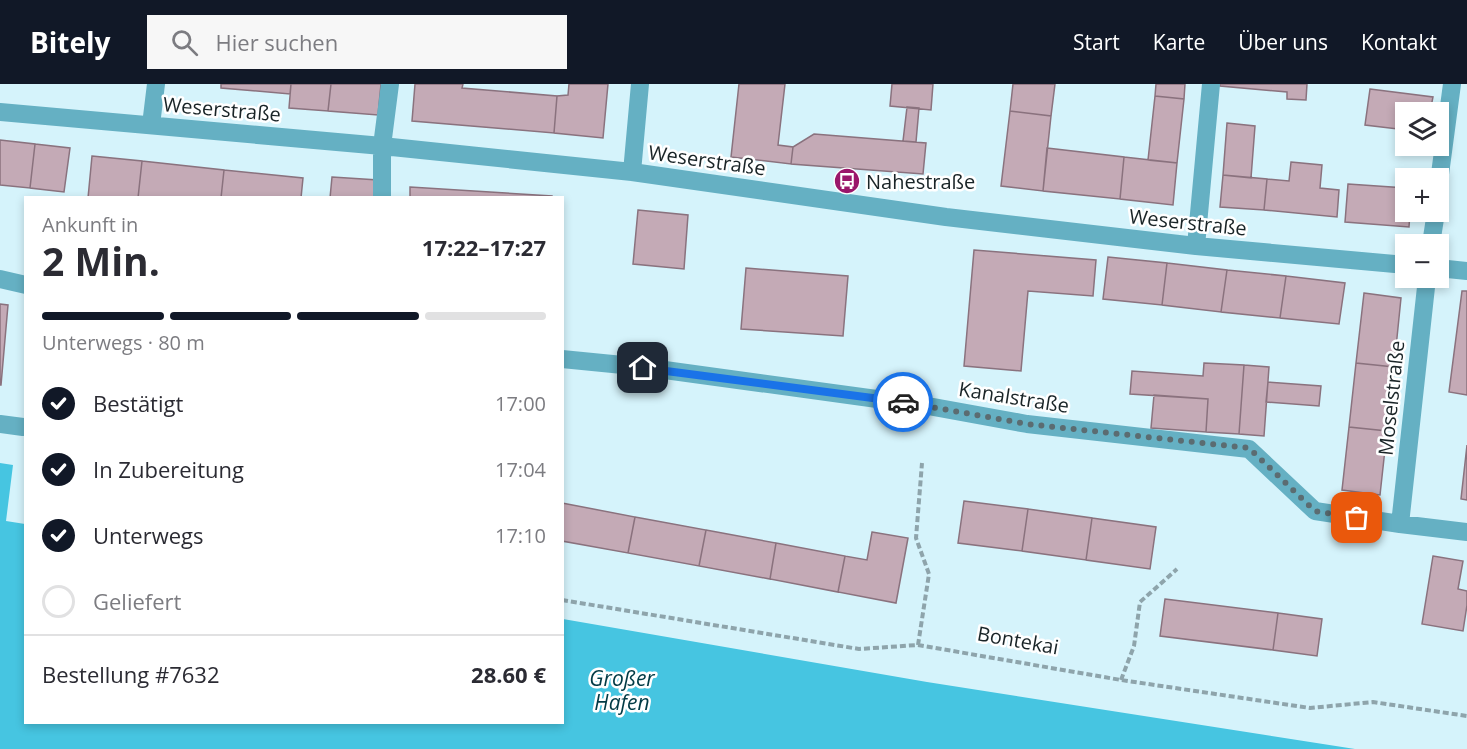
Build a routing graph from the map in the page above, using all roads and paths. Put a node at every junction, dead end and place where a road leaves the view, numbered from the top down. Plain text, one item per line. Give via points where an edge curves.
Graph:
1 (156, 84) edge
2 (390, 84) edge
3 (640, 84) edge
4 (1211, 84) edge
5 (1452, 84) edge
6 (0, 112) edge
7 (151, 126) junction
8 (382, 146) junction
9 (1441, 168) edge
10 (632, 172) junction
11 (382, 196) edge
12 (1196, 246) junction
13 (1395, 264) edge
14 (1449, 269) edge
15 (1467, 271) edge
16 (0, 279) edge
17 (24, 285) edge
18 (1426, 288) edge
19 (564, 359) edge
20 (0, 424) edge
21 (22, 427) dead end
22 (922, 463) dead end
23 (1400, 524) junction
24 (1467, 532) edge
25 (1177, 569) dead end
26 (564, 600) edge
27 (918, 645) junction
28 (1121, 680) junction
29 (1467, 716) edge

1 - 7 street
2 - 8 street
3 - 10 street
4 - 12 street
5 - 9 street
6 - 7 street, Weserstraße
7 - 8 street, Weserstraße
8 - 10 street, Weserstraße
8 - 11 street
10 - 12 street, Weserstraße via 946,217
12 - 13 street, Weserstraße
14 - 15 street
16 - 17 street
18 - 23 street, Moselstraße
19 - 23 street, Kanalstraße via 928,406 1027,424 1249,448 1315,511
20 - 21 street
22 - 27 path via 916,538 929,574
23 - 24 street, Kanalstraße
25 - 28 path via 1140,602 1134,646
26 - 27 path, Bontekai via 859,650
27 - 28 path, Bontekai
28 - 29 path, Bontekai via 1310,708 1373,702

